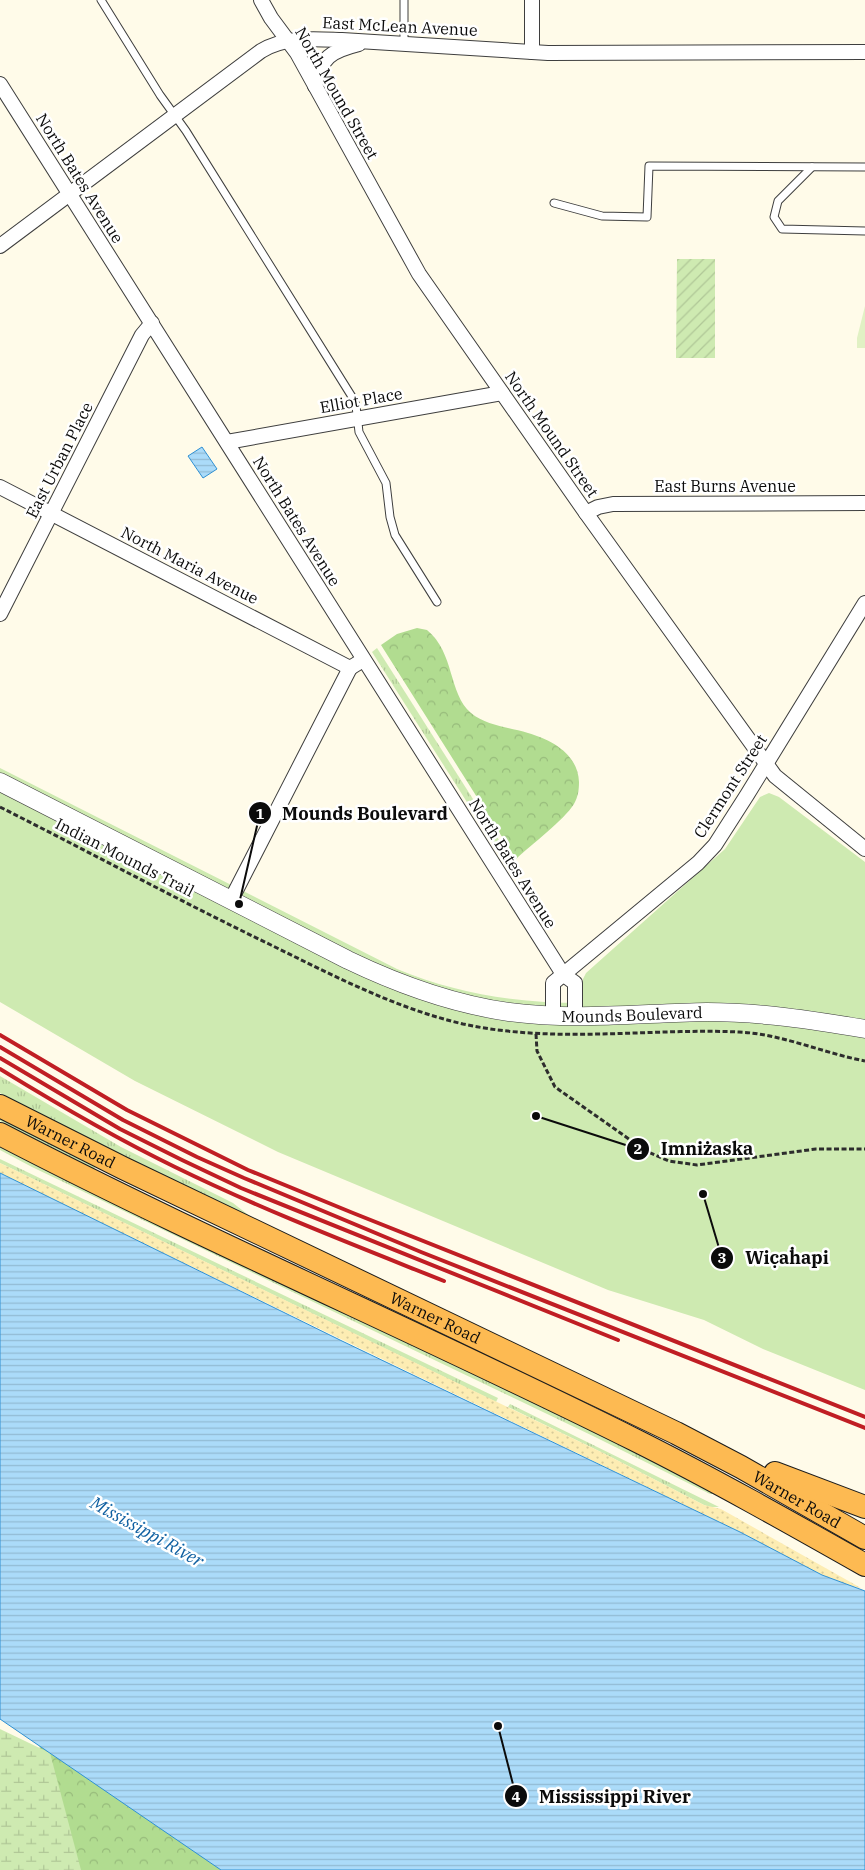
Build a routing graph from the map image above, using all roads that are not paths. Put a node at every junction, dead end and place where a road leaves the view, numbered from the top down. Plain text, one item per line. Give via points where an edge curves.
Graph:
1 (101, 0) edge
2 (261, 0) edge
3 (404, 0) edge
4 (532, 0) edge
5 (288, 41) junction
6 (372, 41) junction
7 (404, 43) junction
8 (532, 52) junction
9 (865, 52) edge
10 (0, 84) edge
11 (315, 86) junction
12 (174, 115) junction
13 (812, 167) junction
14 (865, 167) edge
15 (70, 194) junction
16 (554, 203) dead end
17 (865, 231) edge
18 (0, 246) edge
19 (152, 323) junction
20 (502, 393) junction
21 (357, 418) junction
22 (227, 442) junction
23 (0, 487) edge
24 (865, 503) edge
25 (586, 513) junction
26 (51, 514) junction
27 (437, 602) dead end
28 (865, 603) edge
29 (0, 614) edge
30 (363, 660) junction
31 (350, 668) junction
32 (766, 764) junction
33 (0, 782) edge
34 (865, 849) edge
35 (231, 900) junction
36 (564, 975) junction
37 (553, 1015) junction
38 (575, 1015) junction
39 (865, 1029) edge
40 (0, 1106) edge
41 (0, 1134) edge
42 (676, 1433) junction
43 (865, 1507) edge
44 (865, 1538) edge
45 (865, 1566) edge

1 - 12 lane
2 - 5 street, North Mound Street
3 - 7 lane
4 - 8 street
5 - 6 street, East McLean Avenue
5 - 11 street, North Mound Street
5 - 12 street, East McLean Avenue via 261,50
6 - 7 street, East McLean Avenue
6 - 11 street via 330,55 320,68
7 - 8 street, East McLean Avenue
8 - 9 street, East McLean Avenue
10 - 15 street, North Bates Avenue
11 - 20 street, North Mound Street via 416,268
12 - 15 street, East McLean Avenue
12 - 21 lane via 354,400
13 - 14 lane
13 - 16 lane via 649,166 647,217 602,216
13 - 17 lane via 778,201 774,217 782,229
15 - 18 street, East McLean Avenue
15 - 19 street, North Bates Avenue
19 - 22 street, North Bates Avenue
19 - 26 street, East Urban Place via 142,335
20 - 21 street, Elliot Place
20 - 25 street, North Mound Street
21 - 22 street, Elliot Place
21 - 27 lane via 360,435 386,483 395,535
22 - 30 street, North Bates Avenue
23 - 26 street, North Maria Avenue
24 - 25 street, East Burns Avenue via 613,504
25 - 32 street, North Mound Street
26 - 29 street, East Urban Place
26 - 31 street, North Maria Avenue
28 - 32 street, Clermont Street
30 - 31 street
30 - 36 street, North Bates Avenue
31 - 35 street
32 - 34 street, North Mound Street via 784,785
32 - 36 street, Clermont Street via 703,859
33 - 35 street, Mounds Boulevard
35 - 37 street, Mounds Boulevard via 369,970 417,990 476,1006
36 - 37 street, Clermont Street via 553,983
36 - 38 street via 575,983
37 - 38 street, Mounds Boulevard
38 - 39 street, Mounds Boulevard via 708,1012 795,1018
40 - 42 highway, Warner Road
41 - 45 highway, Warner Road via 636,1441
42 - 43 highway
42 - 44 highway, Warner Road

